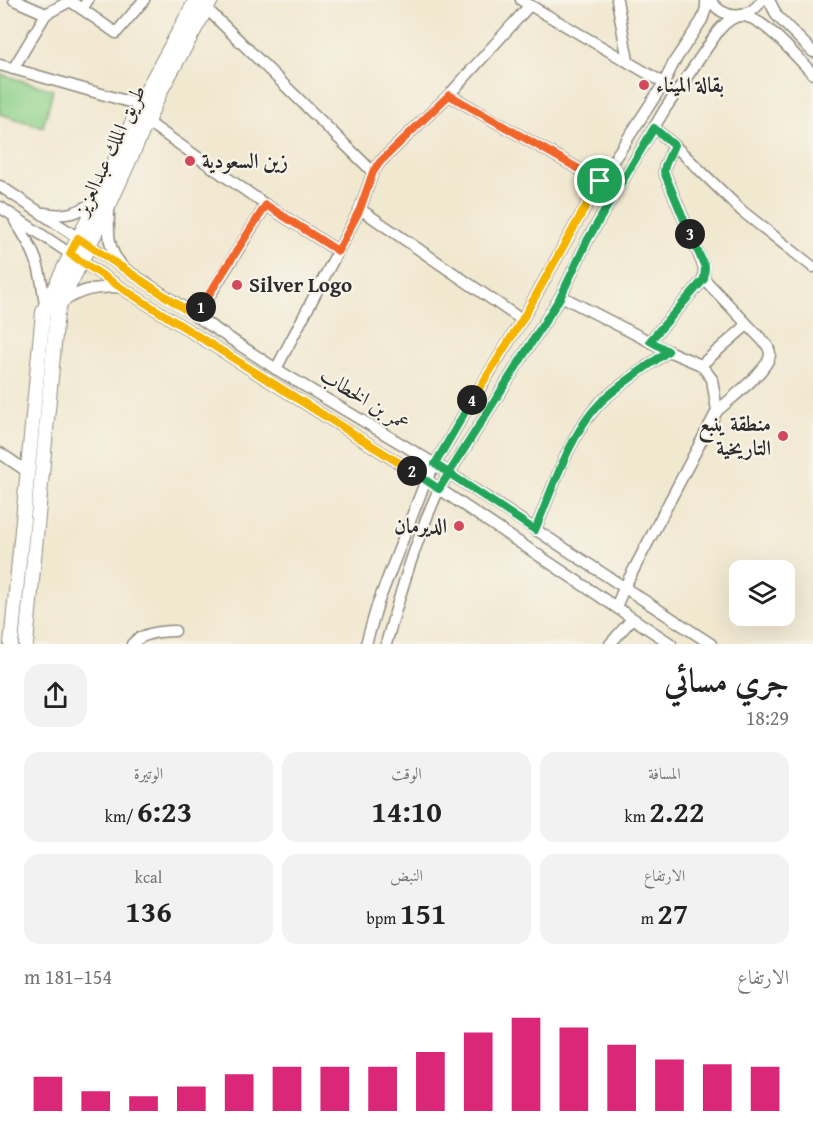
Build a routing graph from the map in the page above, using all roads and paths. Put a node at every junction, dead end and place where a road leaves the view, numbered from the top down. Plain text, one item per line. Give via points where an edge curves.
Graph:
1 (144, 0) edge
2 (617, 0) edge
3 (708, 0) edge
4 (762, 0) edge
5 (769, 0) edge
6 (20, 1) edge
7 (199, 3) edge
8 (525, 3) edge
9 (85, 4) edge
10 (46, 14) junction
11 (741, 15) junction
12 (813, 52) edge
13 (628, 61) junction
14 (0, 65) edge
15 (13, 69) junction
16 (813, 74) edge
17 (664, 83) junction
18 (449, 95) junction
19 (140, 105) junction
20 (146, 121) junction
21 (654, 128) junction
22 (674, 145) junction
23 (373, 172) junction
24 (600, 181) junction
25 (0, 186) edge
26 (103, 201) junction
27 (266, 205) junction
28 (0, 207) edge
29 (360, 209) junction
30 (39, 212) junction
31 (12, 215) junction
32 (83, 242) junction
33 (338, 251) junction
34 (76, 258) junction
35 (813, 267) edge
36 (126, 270) junction
37 (704, 279) junction
38 (120, 287) junction
39 (561, 296) junction
40 (60, 304) junction
41 (45, 306) junction
42 (195, 316) junction
43 (522, 320) junction
44 (747, 325) junction
45 (650, 341) junction
46 (668, 351) junction
47 (701, 365) junction
48 (276, 369) junction
49 (717, 411) junction
50 (0, 453) edge
51 (435, 464) junction
52 (28, 472) junction
53 (449, 474) junction
54 (426, 480) junction
55 (439, 489) junction
56 (535, 530) junction
57 (624, 588) junction
58 (616, 607) junction
59 (632, 619) junction
60 (175, 631) dead end
61 (11, 644) edge
62 (26, 644) edge
63 (132, 644) edge
64 (366, 644) edge
65 (386, 644) edge
66 (610, 644) edge
67 (671, 644) edge
68 (711, 644) edge

1 - 9 street via 116,33
2 - 13 street
3 - 11 street via 723,13
3 - 17 street via 702,20
4 - 11 street
5 - 12 street via 777,16
6 - 10 street
7 - 19 main road, طريق الملك عبدالعزيز
7 - 20 main road, طريق الملك عبدالعزيز
7 - 23 street
8 - 13 street
8 - 18 street
9 - 10 street via 70,1
10 - 15 street
11 - 16 street via 766,27
11 - 21 street via 718,30
13 - 17 street
14 - 15 street
15 - 19 street
17 - 24 street
18 - 23 street
18 - 24 street
19 - 26 main road, طريق الملك عبدالعزيز
20 - 26 main road, طريق الملك عبدالعزيز
20 - 27 street
21 - 22 street
21 - 39 street via 588,239
22 - 35 street via 742,211
22 - 37 street via 664,172 705,267
23 - 29 street
24 - 43 street
25 - 30 street, عمر بن الخطاب
26 - 30 street via 64,215
26 - 32 main road, طريق الملك عبدالعزيز
26 - 36 street via 110,241
27 - 33 street
27 - 42 street
28 - 31 street, عمر بن الخطاب
29 - 33 street
29 - 43 street
30 - 32 street, عمر بن الخطاب
31 - 34 street, عمر بن الخطاب
31 - 41 street via 36,259
32 - 34 main road, طريق الملك عبدالعزيز
32 - 36 street, عمر بن الخطاب
33 - 48 street
34 - 38 street, عمر بن الخطاب
34 - 40 main road, طريق الملك عبدالعزيز
34 - 41 main road, طريق الملك عبدالعزيز
36 - 42 street, عمر بن الخطاب
37 - 44 street
37 - 45 street
38 - 40 street via 83,291
38 - 54 street, عمر بن الخطاب
39 - 45 street
39 - 53 street
40 - 62 main road, طريق الملك عبدالعزيز
41 - 52 main road, طريق الملك عبدالعزيز
42 - 48 street, عمر بن الخطاب
43 - 51 street
44 - 47 street
44 - 49 street via 771,353 762,371
45 - 46 street
46 - 47 street
46 - 56 street via 600,403 588,418 574,440
47 - 49 street via 712,379
48 - 51 street, عمر بن الخطاب
49 - 57 street
50 - 52 street
51 - 53 street, عمر بن الخطاب
51 - 54 street
52 - 61 main road, طريق الملك عبدالعزيز
53 - 55 street
53 - 56 street, عمر بن الخطاب
54 - 55 street, عمر بن الخطاب
54 - 64 street
55 - 58 street, عمر بن الخطاب
55 - 65 street via 425,518
56 - 57 street, عمر بن الخطاب
57 - 58 street
57 - 68 street, عمر بن الخطاب
58 - 59 street, عمر بن الخطاب
59 - 66 street
59 - 67 street, عمر بن الخطاب
60 - 63 street via 161,631 138,638

